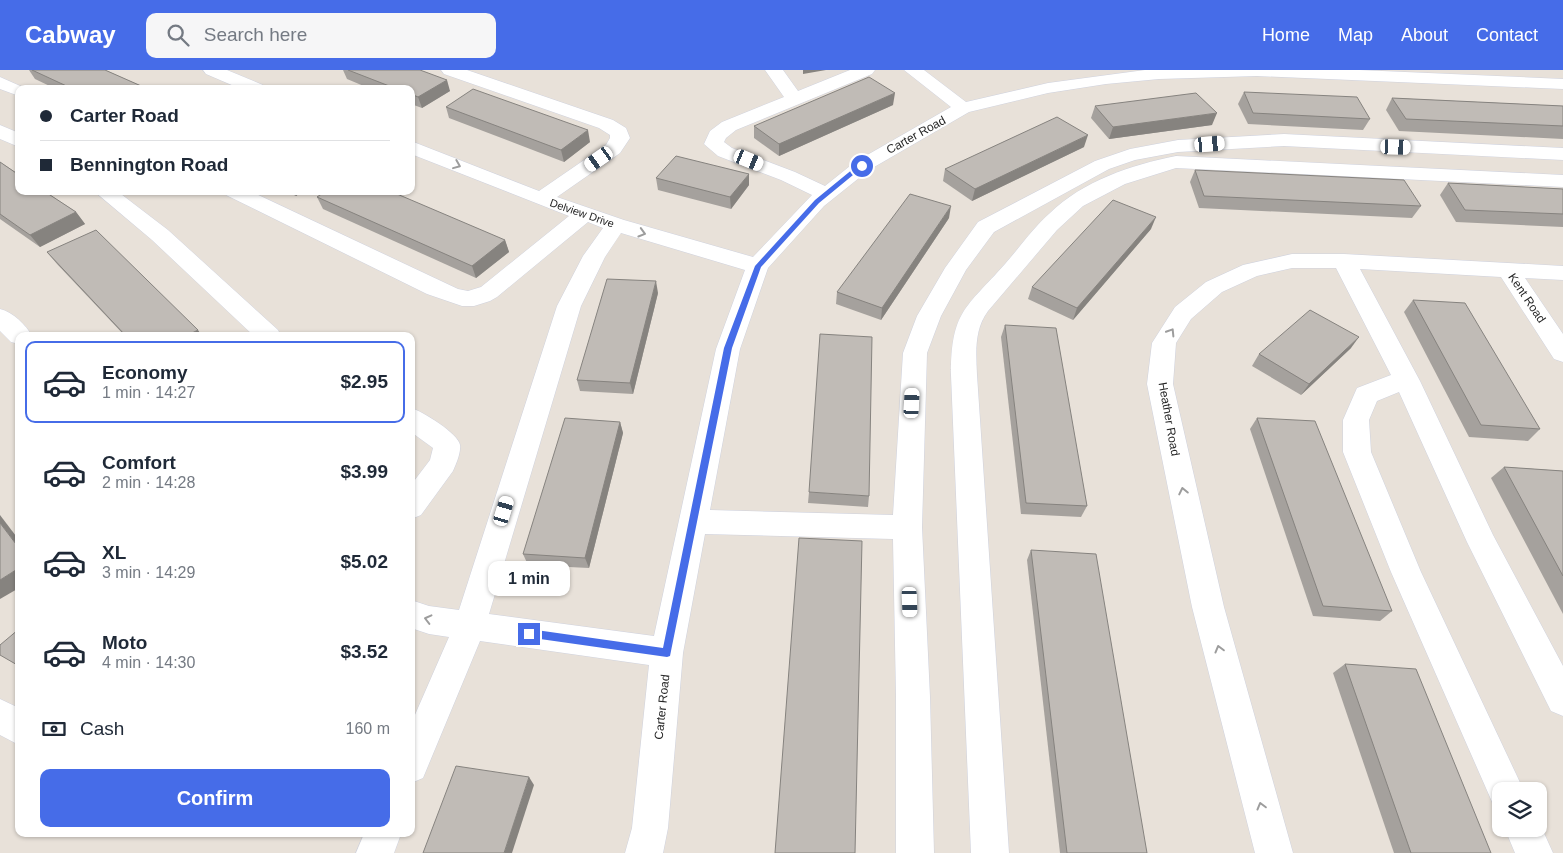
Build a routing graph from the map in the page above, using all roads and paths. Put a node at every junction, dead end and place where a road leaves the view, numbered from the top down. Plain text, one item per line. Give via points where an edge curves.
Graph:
1 (212, 70) edge
2 (450, 70) edge
3 (774, 70) edge
4 (866, 70) edge
5 (913, 70) edge
6 (1552, 70) edge
7 (0, 82) edge
8 (1563, 83) edge
9 (248, 85) edge
10 (15, 89) edge
11 (794, 98) junction
12 (963, 108) junction
13 (0, 131) edge
14 (15, 138) edge
15 (415, 149) edge
16 (1563, 154) edge
17 (1563, 181) edge
18 (826, 194) junction
19 (109, 195) edge
20 (241, 195) edge
21 (541, 199) junction
22 (585, 214) junction
23 (616, 225) junction
24 (1344, 260) junction
25 (758, 266) junction
26 (1507, 269) junction
27 (1563, 273) edge
28 (0, 318) edge
29 (16, 332) edge
30 (265, 332) edge
31 (1563, 353) edge
32 (1407, 381) junction
33 (415, 421) edge
34 (415, 501) edge
35 (693, 522) junction
36 (907, 527) junction
37 (415, 615) edge
38 (470, 626) junction
39 (667, 652) junction
40 (1563, 700) edge
41 (0, 715) edge
42 (15, 725) edge
43 (415, 757) edge
44 (1502, 782) edge
45 (382, 837) edge
46 (1527, 837) edge
47 (375, 853) edge
48 (644, 853) edge
49 (916, 853) edge
50 (990, 853) edge
51 (1274, 853) edge
52 (1534, 853) edge

1 - 9 street
2 - 21 street via 606,124 619,132 620,138 613,148
3 - 11 street
4 - 11 street
5 - 12 street
6 - 8 street
7 - 10 street
8 - 12 street, Carter Road via 1257,71 1159,74 1048,88
11 - 18 street via 729,126 717,136 714,144 725,152
12 - 18 street, Carter Road via 862,166
13 - 14 street
15 -> 21 street, Delview Drive
16 - 36 street via 1284,140 1178,146 1130,155 1102,165 1010,213 986,227 956,268 929,316 915,353
17 - 50 street via 1176,162 1156,165 1100,189 1067,208 980,305 968,324 963,344
18 - 25 street, Carter Road
19 - 30 street via 160,235
20 - 22 street via 435,289 464,299 478,298 489,292
21 - 22 street, Delview Drive
22 - 23 street, Delview Drive
23 -> 25 street, Delview Drive
23 - 38 street via 594,256 569,306
24 - 26 street, Heather Road
24 - 32 street
51 -> 24 street, Heather Road via 1206,597 1160,384 1164,343 1182,313 1214,287 1251,270 1292,261
25 - 35 street, Carter Road via 728,348
26 - 27 street, Heather Road
26 - 31 street, Kent Road
28 - 29 street
32 - 40 street via 1482,542
32 - 44 street via 1391,384 1366,396 1356,420 1357,452 1406,572
33 - 34 street via 447,444 442,463
35 - 36 street
35 - 39 street, Carter Road
36 - 49 street
38 -> 37 street
38 - 39 street
38 - 43 street
39 - 48 street, Carter Road via 650,828
41 - 42 street
45 - 47 street
46 - 52 street

